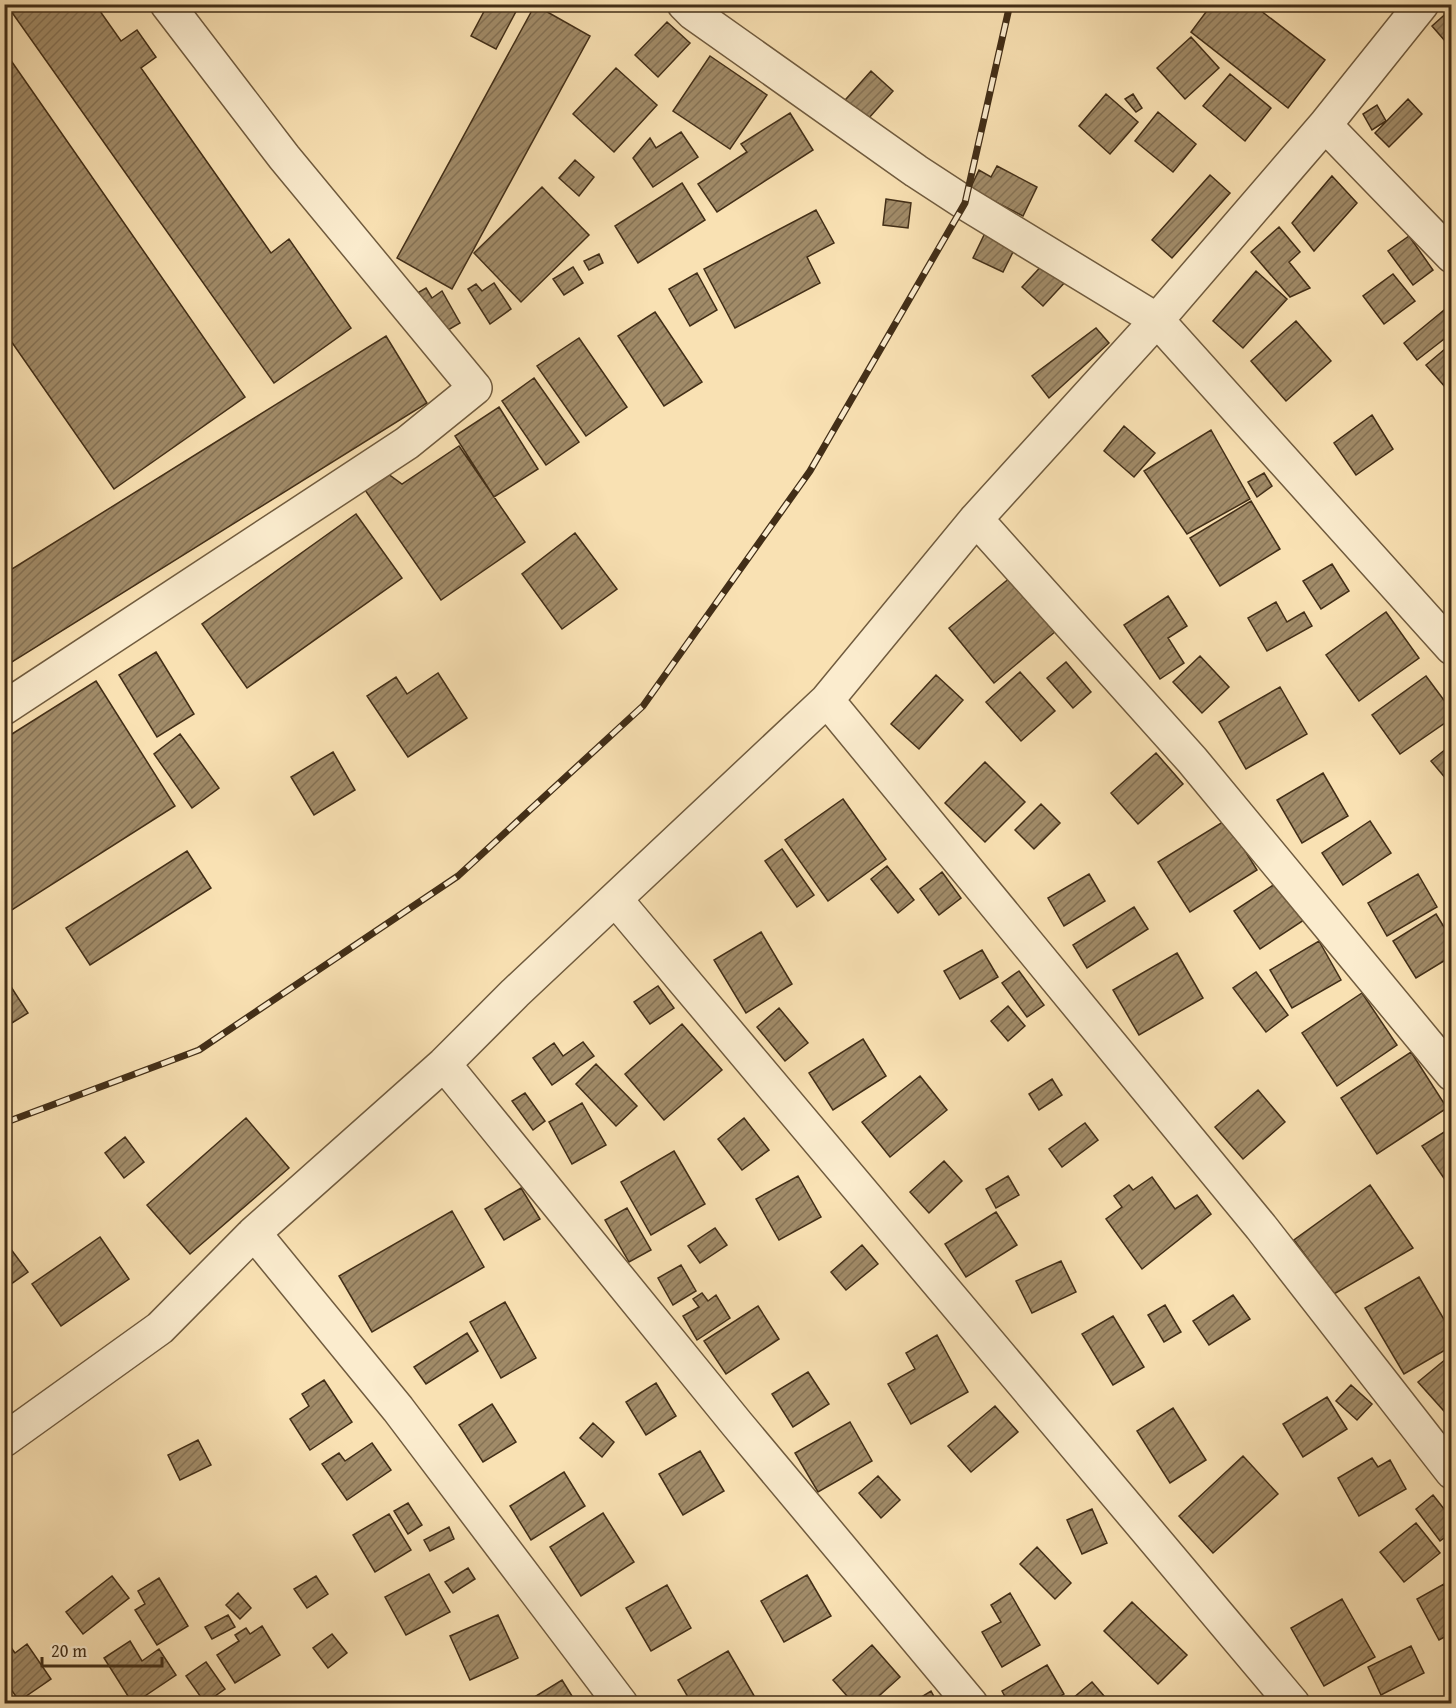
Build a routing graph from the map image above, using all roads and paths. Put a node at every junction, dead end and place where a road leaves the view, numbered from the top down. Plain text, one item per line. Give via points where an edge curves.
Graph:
1 (167, 4) edge
2 (1422, 4) edge
3 (693, 7) edge
4 (1325, 125) junction
5 (1452, 256) edge
6 (1157, 320) junction
7 (976, 519) junction
8 (1452, 648) edge
9 (827, 700) junction
10 (4, 708) edge
11 (616, 900) junction
12 (444, 1064) junction
13 (1452, 1074) edge
14 (254, 1233) junction
15 (4, 1440) edge
16 (1452, 1472) edge
17 (621, 1704) edge
18 (971, 1704) edge
19 (1293, 1704) edge

1 - 10 street via 284,157 475,388 407,443
2 - 4 street
3 - 6 street via 916,171
4 - 5 street
4 - 6 street
6 - 7 street
6 - 8 street
7 - 9 street
7 - 13 street via 1192,760
9 - 11 street
9 - 16 street via 1261,1227
11 - 12 street
11 - 19 street
12 - 14 street
12 - 18 street
14 - 15 street via 160,1328
14 - 17 street via 398,1409

